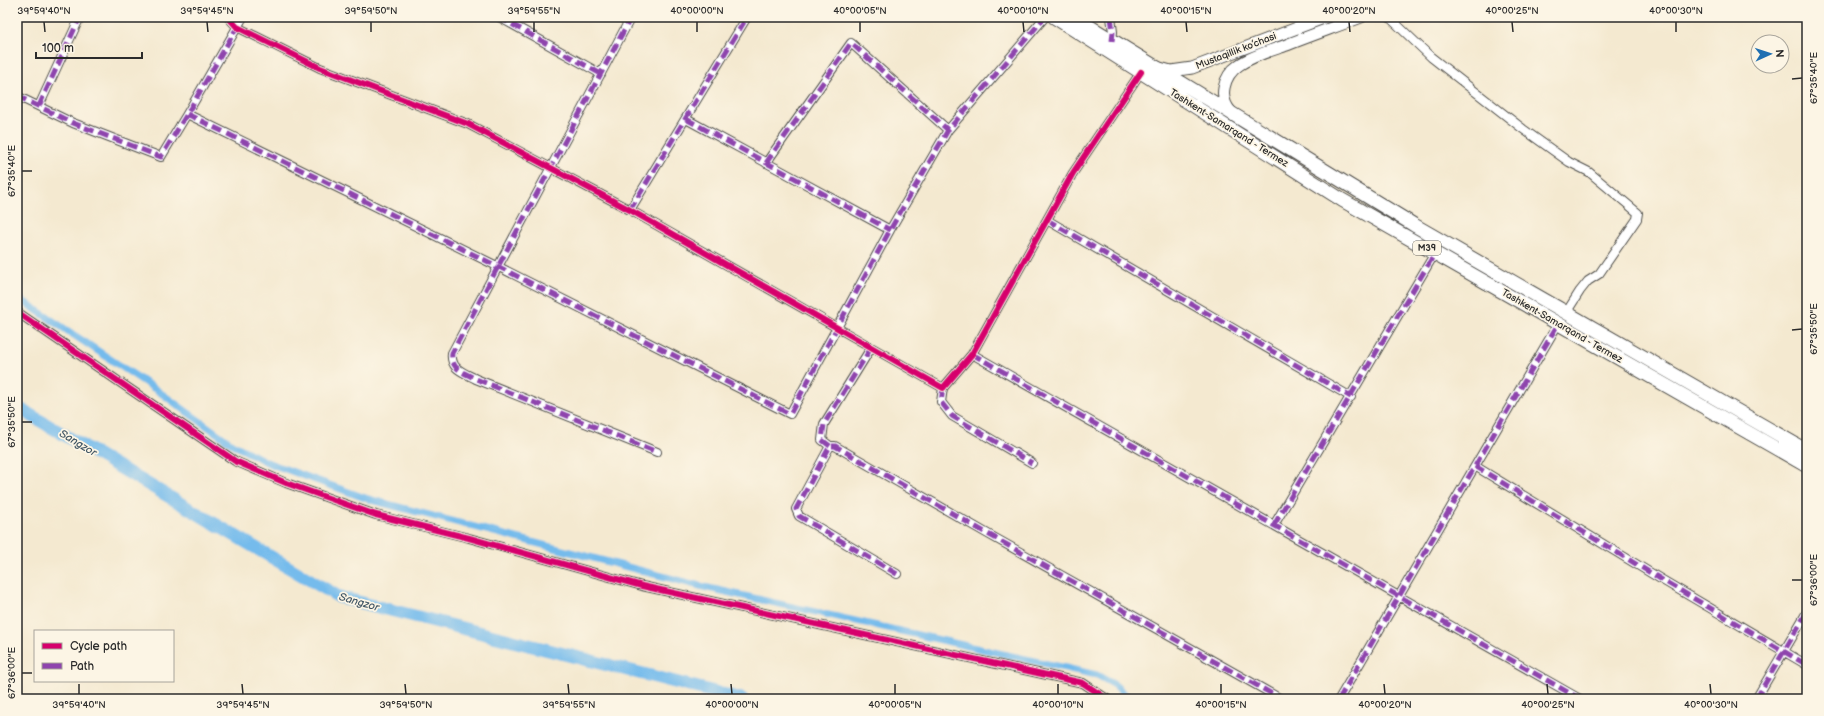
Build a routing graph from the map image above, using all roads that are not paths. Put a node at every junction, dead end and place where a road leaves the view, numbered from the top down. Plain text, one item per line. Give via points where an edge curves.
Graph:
1 (80, 17) edge
2 (228, 17) edge
3 (242, 17) edge
4 (499, 17) edge
5 (631, 17) edge
6 (747, 17) edge
7 (1045, 17) edge
8 (1054, 17) edge
9 (1074, 17) edge
10 (1111, 17) edge
11 (1326, 17) edge
12 (1361, 17) edge
13 (1389, 17) edge
14 (237, 27) junction
15 (1112, 41) junction
16 (1143, 67) junction
17 (601, 74) junction
18 (17, 96) edge
19 (39, 106) junction
20 (187, 114) junction
21 (1236, 117) junction
22 (686, 119) junction
23 (948, 130) junction
24 (766, 163) junction
25 (552, 167) junction
26 (630, 210) junction
27 (1047, 220) junction
28 (1414, 226) junction
29 (890, 230) junction
30 (1406, 236) junction
31 (1435, 253) junction
32 (499, 267) junction
33 (17, 312) edge
34 (1562, 318) junction
35 (838, 328) junction
36 (871, 348) junction
37 (972, 354) junction
38 (943, 388) junction
39 (1351, 397) junction
40 (1723, 403) junction
41 (1717, 416) junction
42 (830, 446) junction
43 (1807, 451) edge
44 (657, 452) dead end
45 (1032, 463) dead end
46 (1475, 466) junction
47 (1807, 466) edge
48 (1274, 525) junction
49 (897, 574) dead end
50 (1399, 595) junction
51 (1807, 612) edge
52 (1784, 651) junction
53 (1807, 664) edge
54 (1107, 699) edge
55 (1281, 699) edge
56 (1339, 699) edge
57 (1580, 699) edge
58 (1756, 699) edge

1 - 19 street
2 - 14 street
3 - 14 street
4 - 17 street
5 - 17 street
6 - 22 street
7 - 23 street
8 - 16 highway, Tashkent-Samarqand - Termez / M39
9 - 15 highway, Tashkent-Samarqand - Termez / M39
10 - 15 street
11 - 16 main road, Mustaqillik ko’chasi via 1185,70
12 - 21 main road, Mustaqillik ko’chasi via 1255,56 1238,65 1226,80 1223,96 1225,105
13 - 34 street via 1431,56 1488,102 1569,162 1589,172 1638,213 1637,219 1599,274 1588,281
14 - 20 street
14 - 25 street via 320,68 468,124
15 - 16 highway, Tashkent-Samarqand - Termez / M39
16 - 21 highway, Tashkent-Samarqand - Termez / M39
16 - 27 street via 1073,173
16 - 30 highway, Tashkent-Samarqand - Termez / M39 via 1342,200
17 - 25 street
18 - 19 street
19 - 20 street via 73,123 161,157
20 - 32 street
21 - 28 highway, Tashkent-Samarqand - Termez / M39
22 - 24 street
22 - 26 street
23 - 24 street via 851,43
23 - 29 street
24 - 29 street
25 - 26 street
25 - 32 street
26 - 35 street
27 - 37 street
27 - 39 street
28 - 30 highway, M39 via 1411,235
28 - 34 highway, Tashkent-Samarqand - Termez / M39
29 - 35 street
30 - 31 highway, Tashkent-Samarqand - Termez / M39
31 - 34 highway, Tashkent-Samarqand - Termez / M39
31 - 39 street
32 - 35 street via 790,414
32 - 44 street via 452,353 451,360 455,368 476,379
33 - 54 street via 235,461 286,483 376,515 642,586 1083,683
34 - 40 highway, Tashkent-Samarqand - Termez / M39
34 - 41 highway, Tashkent-Samarqand - Termez / M39
34 - 46 street
35 - 36 street
36 - 38 street
36 - 42 street via 824,424 822,440
37 - 38 street
37 - 48 street
38 - 45 street via 942,402 952,416
39 - 48 street
40 - 41 highway via 1718,406
40 - 43 highway, Tashkent-Samarqand - Termez / M39
41 - 47 highway, Tashkent-Samarqand - Termez / M39
42 - 49 street via 796,509 798,516
42 - 55 street via 835,446
46 - 50 street
46 - 52 street
48 - 50 street
50 - 56 street
50 - 57 street
51 - 52 street
52 - 53 street
52 - 58 street

